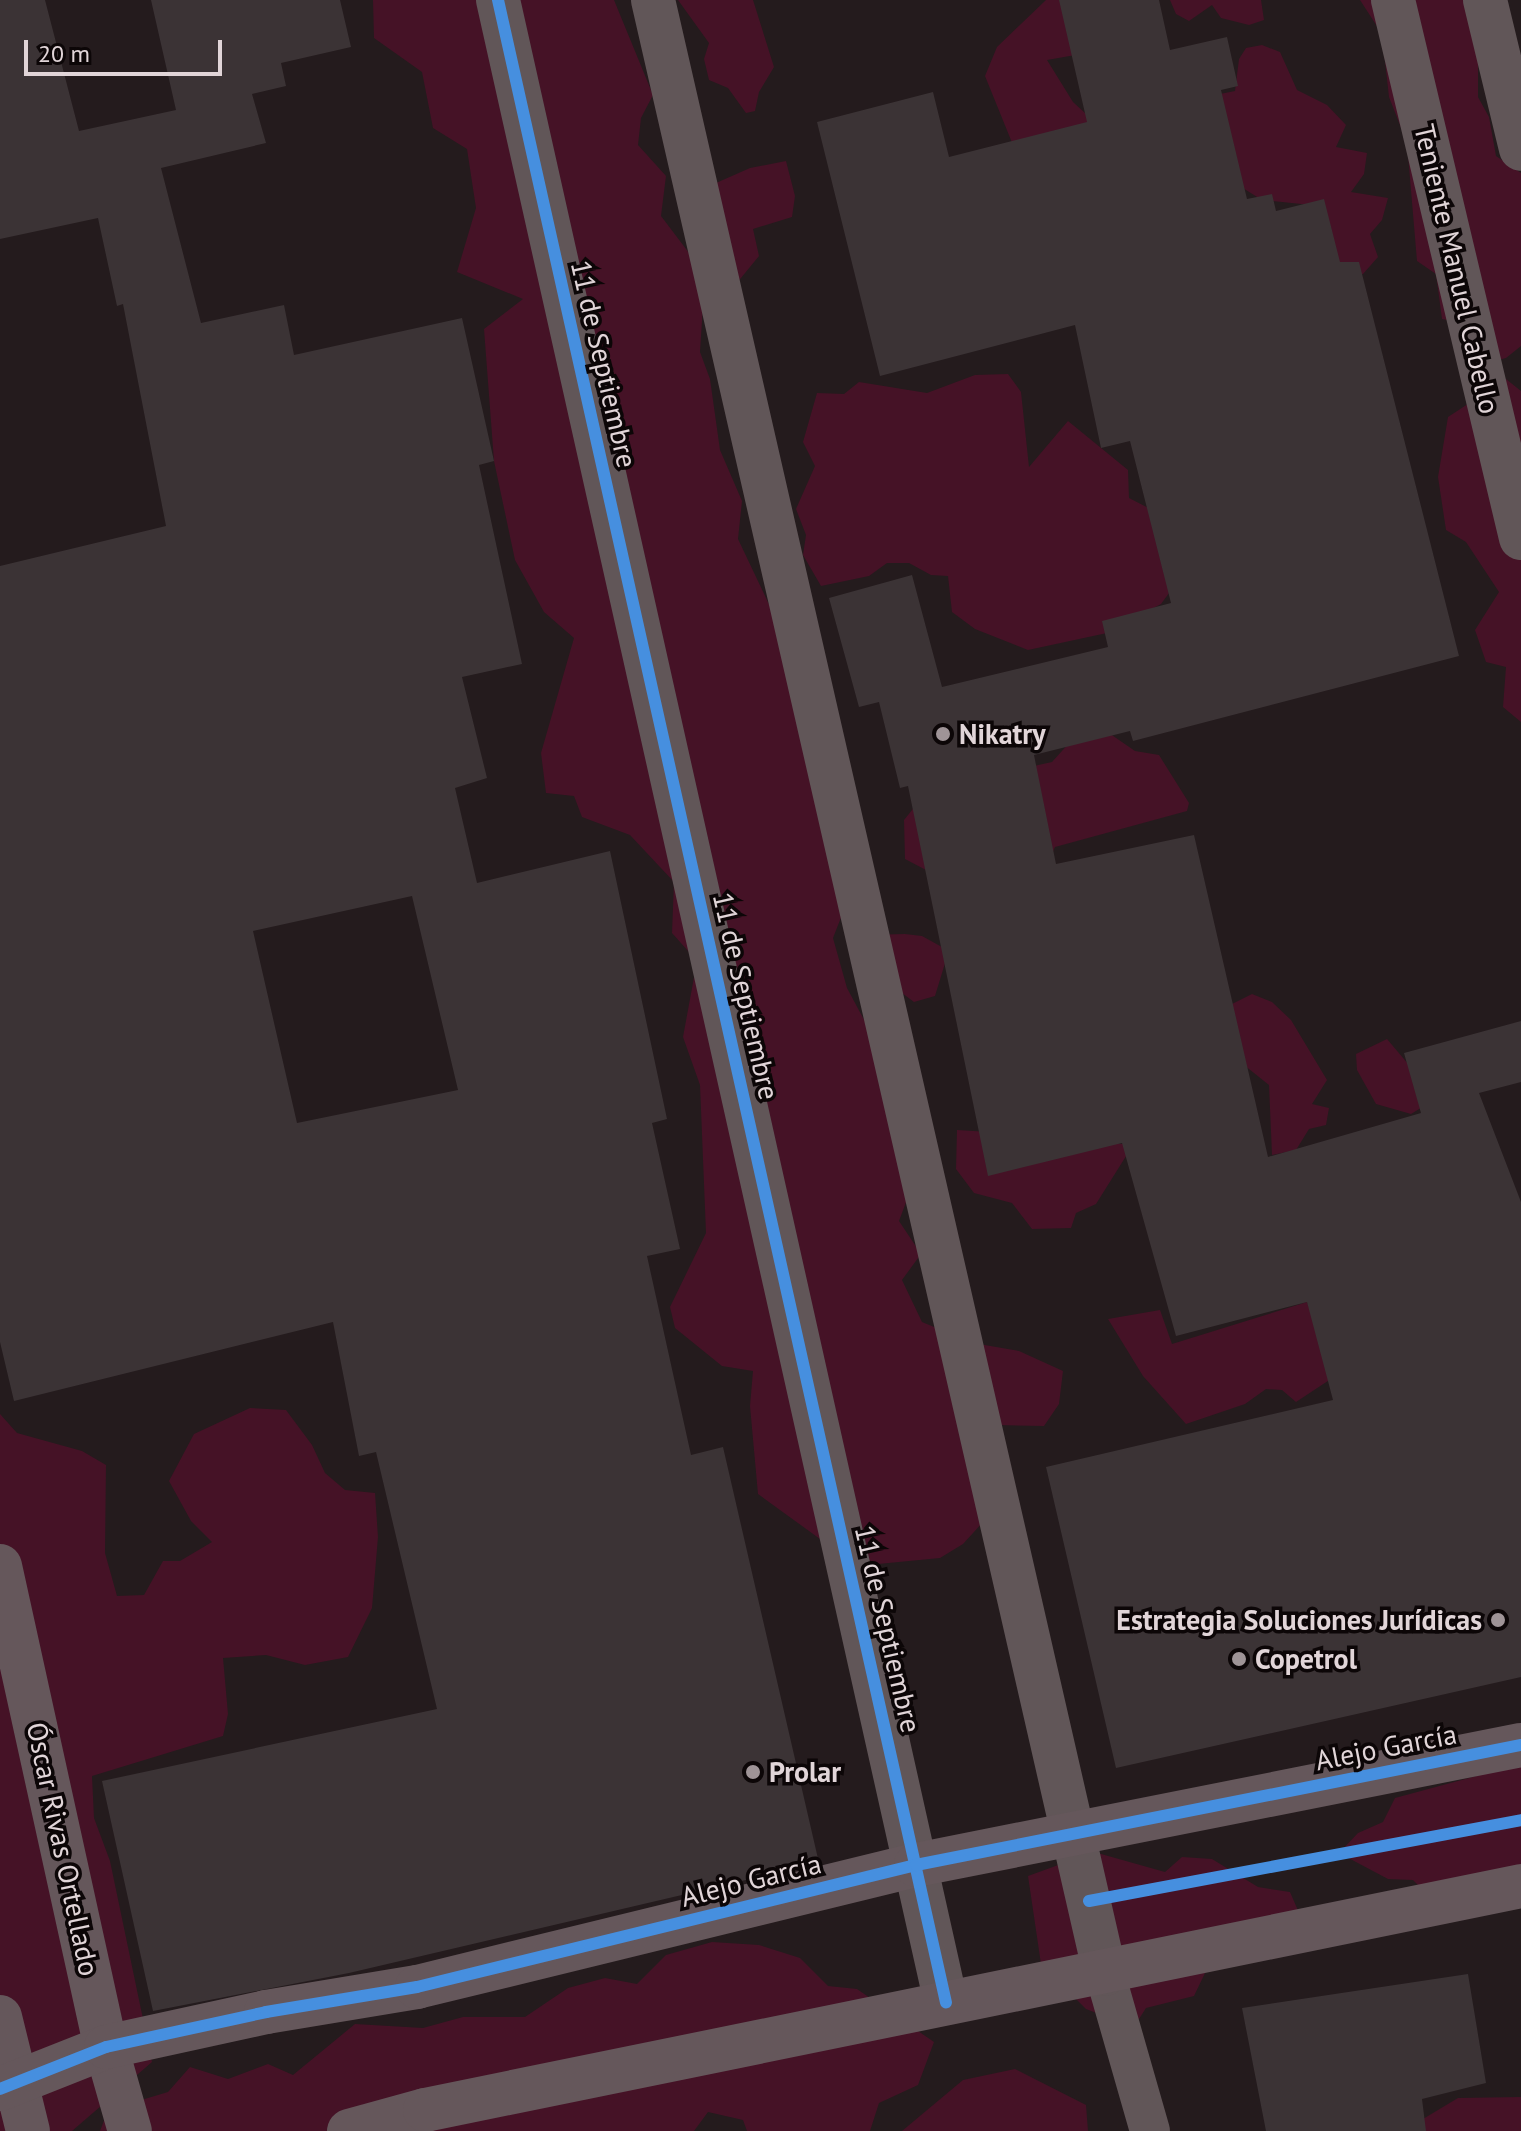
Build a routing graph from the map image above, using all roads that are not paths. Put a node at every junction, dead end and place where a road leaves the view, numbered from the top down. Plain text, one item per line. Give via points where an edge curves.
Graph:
1 (498, 0) edge
2 (653, 0) edge
3 (1393, 0) edge
4 (1485, 0) edge
5 (1521, 149) edge
6 (1521, 538) edge
7 (0, 1566) edge
8 (1521, 1745) edge
9 (1073, 1832) junction
10 (916, 1865) junction
11 (1521, 1886) edge
12 (1105, 1974) junction
13 (946, 2003) junction
14 (0, 2017) edge
15 (106, 2047) junction
16 (7, 2086) edge
17 (415, 2120) edge
18 (28, 2131) edge
19 (130, 2131) edge
20 (349, 2131) edge
21 (1150, 2131) edge

1 - 10 street, 11 de Septiembre
2 - 9 street
3 - 6 street, Teniente Manuel Cabello
4 - 5 street
7 - 15 street, Óscar Rivas Ortellado
8 - 9 street, Alejo García
9 - 10 street, Alejo García
9 - 12 street
10 - 13 street, 11 de Septiembre
10 - 15 street, Alejo García via 417,1987 266,2012
11 - 12 street
12 - 13 street
12 - 21 lane
13 - 17 street
14 - 16 street
15 - 16 street, Alejo García
15 - 19 street, Óscar Rivas Ortellado
16 - 18 street
17 - 20 street

